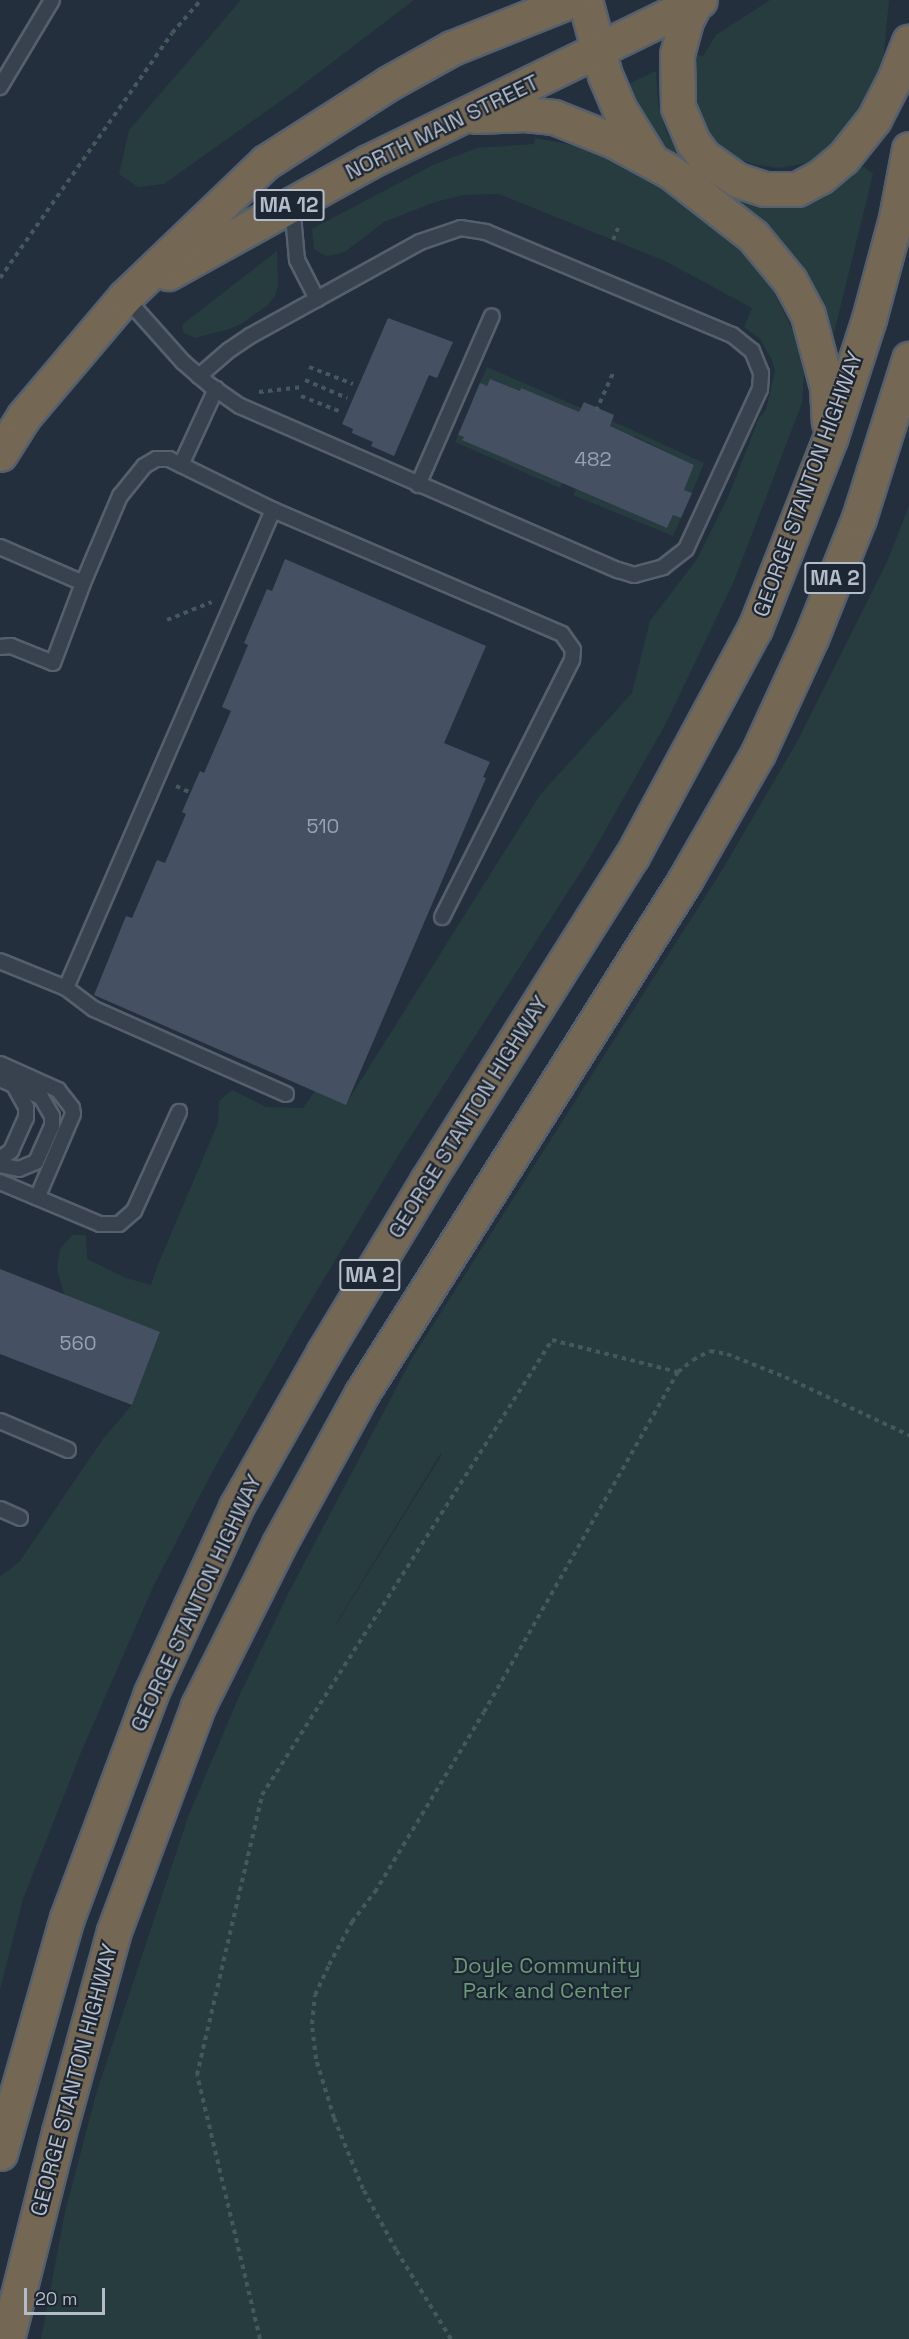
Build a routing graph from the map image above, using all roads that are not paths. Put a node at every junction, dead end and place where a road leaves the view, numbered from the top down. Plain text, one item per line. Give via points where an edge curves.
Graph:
1 (52, 0) edge
2 (519, 0) edge
3 (572, 0) edge
4 (585, 0) edge
5 (698, 1) edge
6 (909, 42) edge
7 (452, 48) junction
8 (599, 49) junction
9 (0, 87) edge
10 (457, 120) junction
11 (909, 148) edge
12 (650, 159) junction
13 (292, 203) junction
14 (125, 297) junction
15 (316, 299) junction
16 (492, 316) dead end
17 (909, 359) edge
18 (199, 376) junction
19 (216, 389) junction
20 (909, 433) edge
21 (830, 439) junction
22 (0, 454) edge
23 (181, 465) junction
24 (418, 485) junction
25 (273, 510) junction
26 (859, 518) junction
27 (0, 547) edge
28 (83, 583) junction
29 (0, 647) edge
30 (442, 917) dead end
31 (0, 961) edge
32 (66, 988) junction
33 (0, 1064) edge
34 (7, 1082) edge
35 (286, 1094) dead end
36 (179, 1112) dead end
37 (0, 1159) edge
38 (0, 1165) edge
39 (0, 1182) edge
40 (37, 1198) junction
41 (0, 1421) edge
42 (68, 1450) dead end
43 (0, 1509) edge
44 (20, 1518) dead end
45 (0, 2153) edge
46 (7, 2339) edge

1 - 9 lane
2 - 7 highway
3 - 7 highway, NORTH MAIN STREET / MA 12
4 - 8 highway
5 - 6 highway via 686,21 677,55 678,107 703,156 737,180 765,189 797,189 843,158 874,119
5 - 8 highway, NORTH MAIN STREET / MA 12
7 - 14 highway, NORTH MAIN STREET / MA 12 via 389,83 266,162
8 - 10 highway, NORTH MAIN STREET / MA 12
8 - 12 highway via 620,110
10 - 12 highway via 492,114 554,117
10 - 13 highway, NORTH MAIN STREET / MA 12
11 - 21 highway, GEORGE STANTON HIGHWAY / MA 2 via 896,218 869,319
12 - 21 highway via 753,236 790,281 808,315 819,351 827,387
13 - 14 highway, NORTH MAIN STREET / MA 12
13 - 15 lane via 297,260
14 - 18 lane via 161,340
14 - 22 highway, NORTH MAIN STREET / MA 12 via 24,416
15 - 18 lane via 229,350
15 - 24 lane via 420,242 461,228 472,229 732,335 758,360 760,389 692,541 663,567 634,575 618,570
16 - 24 lane
17 - 26 highway, GEORGE STANTON HIGHWAY / MA 2
18 - 19 lane
19 - 23 lane
19 - 24 lane via 240,406
20 - 26 highway
21 - 45 highway, GEORGE STANTON HIGHWAY / MA 2 via 755,628 632,855 427,1181 236,1507 151,1693 67,1918
23 - 25 lane
23 - 28 lane via 169,459 156,459 144,466 128,485
25 - 30 lane via 562,634 573,650 572,660
25 - 32 lane
26 - 46 highway, GEORGE STANTON HIGHWAY / MA 2 via 811,638 758,753 685,880 362,1393 279,1544 198,1706 114,1930
27 - 28 lane
28 - 29 lane via 52,663 11,646
31 - 32 lane
32 - 35 lane via 94,1009
33 - 40 lane via 58,1090 72,1108 73,1114
34 - 37 lane via 26,1107 26,1118 11,1151
34 - 38 lane via 41,1097 52,1116 52,1126 36,1162 19,1169
36 - 40 lane via 134,1211 119,1224 100,1224
39 - 40 lane
41 - 42 lane
43 - 44 lane

